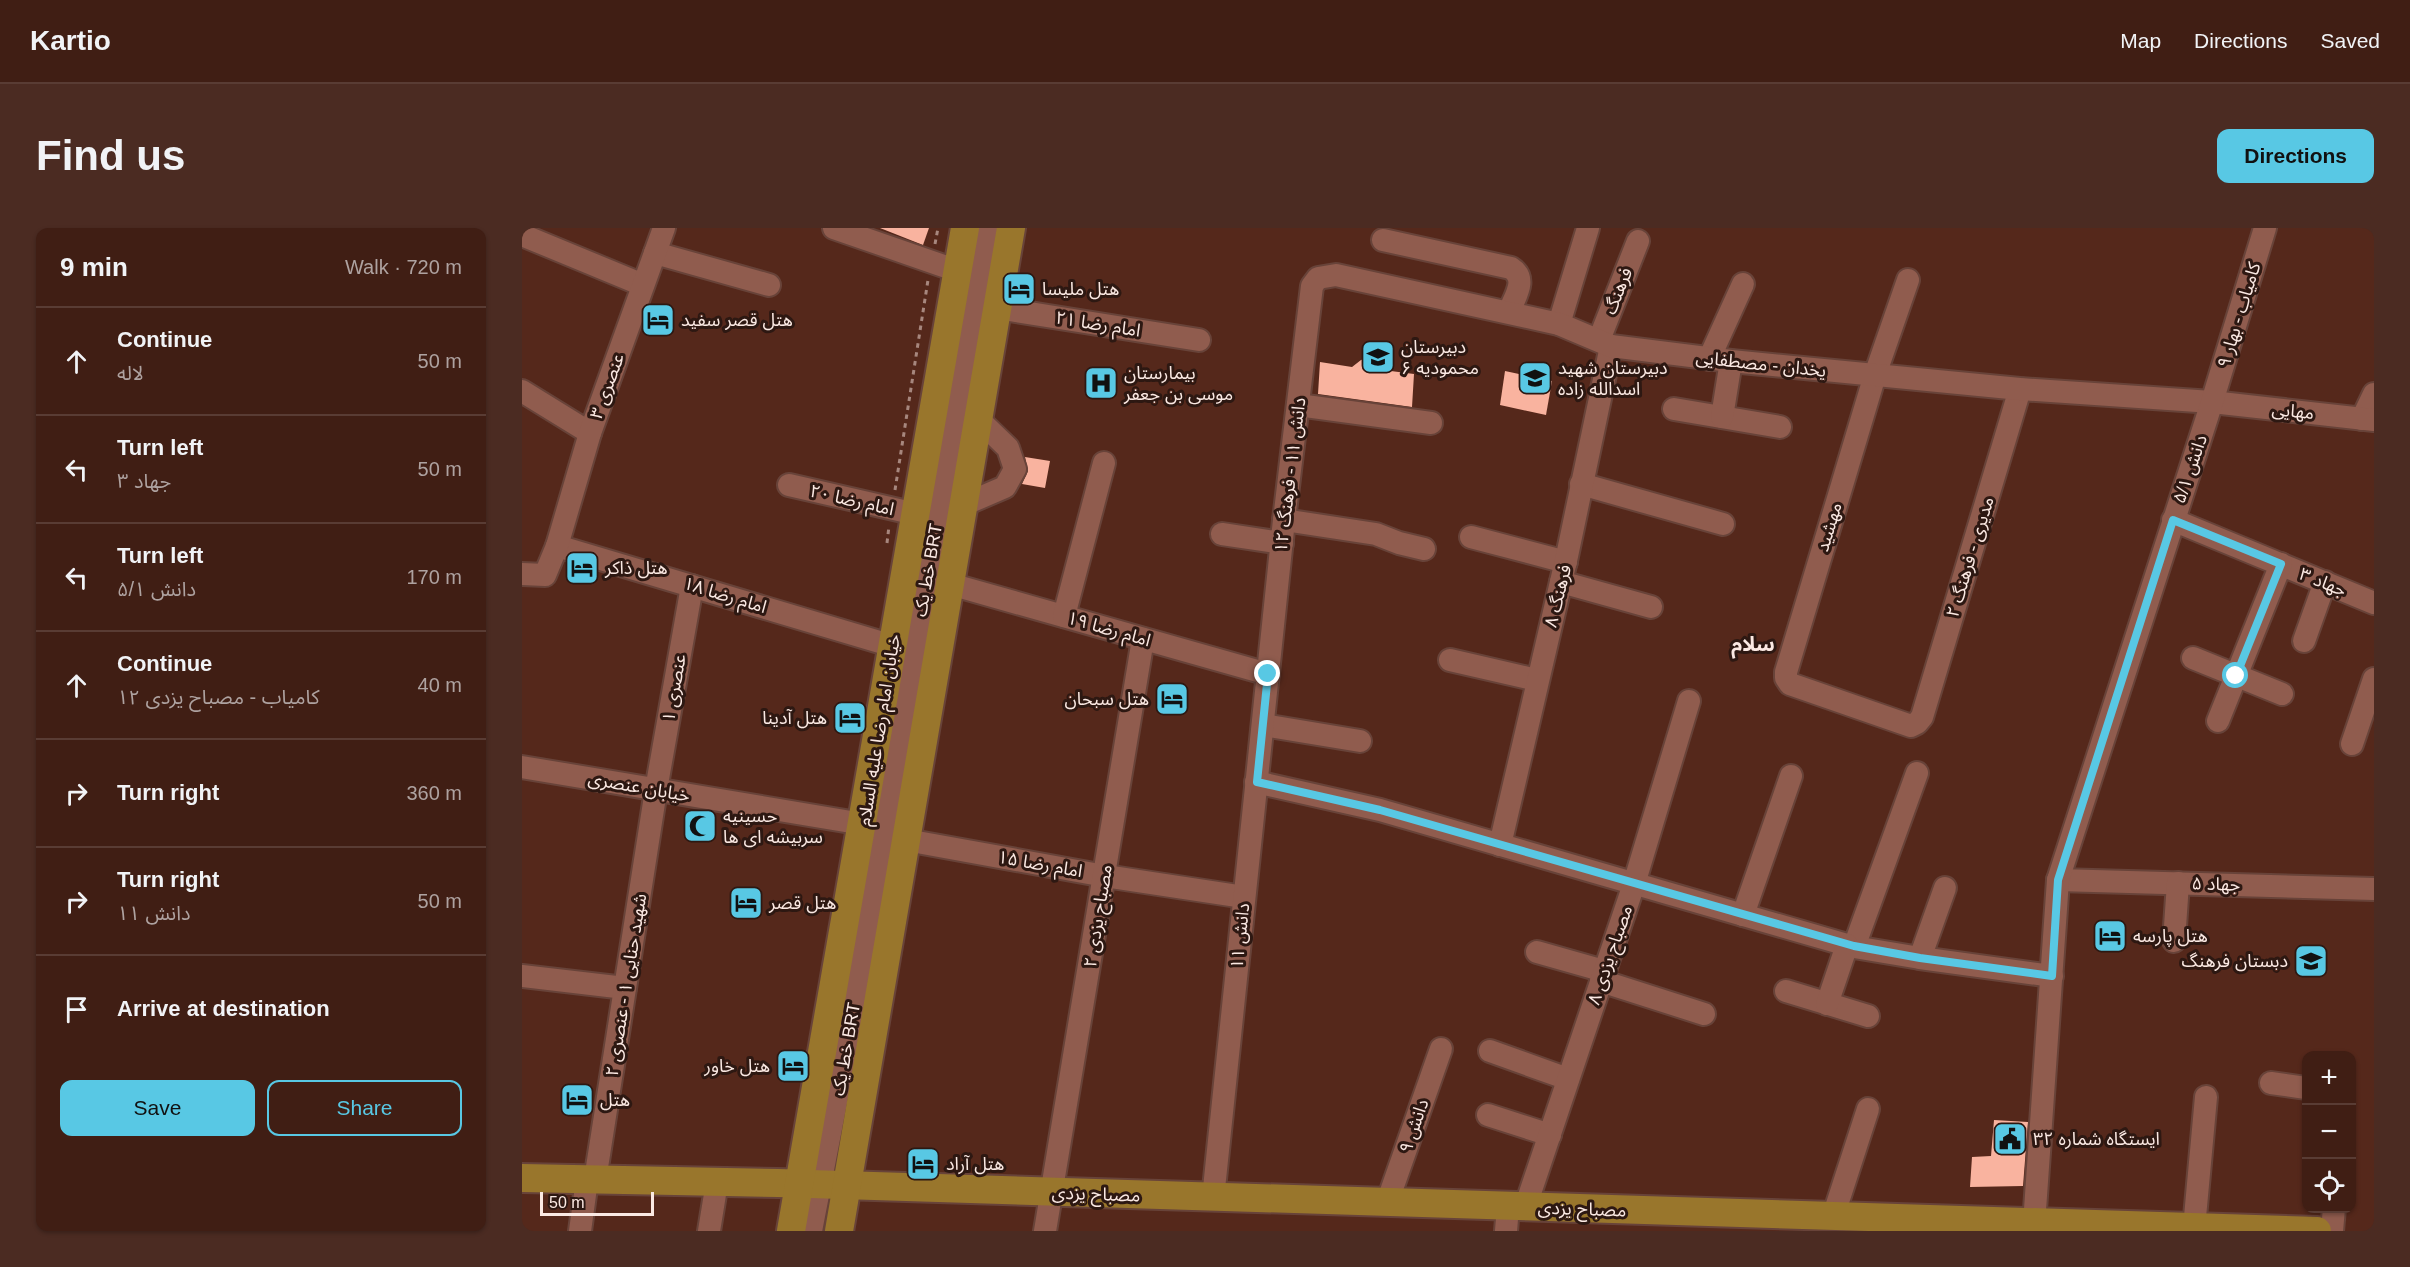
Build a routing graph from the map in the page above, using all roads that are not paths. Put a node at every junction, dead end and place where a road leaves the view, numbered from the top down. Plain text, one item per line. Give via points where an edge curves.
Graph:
1 (664, 228) edge
2 (834, 228) edge
3 (965, 228) edge
4 (987, 228) edge
5 (992, 228) edge
6 (1011, 228) edge
7 (1588, 228) edge
8 (2265, 228) edge
9 (522, 235) edge
10 (1383, 240) dead end
11 (1638, 242) dead end
12 (655, 253) junction
13 (958, 271) junction
14 (1318, 278) joint
15 (1908, 280) dead end
16 (1743, 284) dead end
17 (643, 285) junction
18 (770, 285) dead end
19 (997, 308) junction
20 (1509, 312) junction
21 (1559, 324) junction
22 (1199, 340) dead end
23 (1605, 343) junction
24 (1720, 360) junction
25 (1875, 375) junction
26 (2020, 389) junction
27 (522, 391) edge
28 (2374, 394) edge
29 (2212, 402) junction
30 (1298, 405) junction
31 (1674, 409) dead end
32 (1722, 417) junction
33 (978, 419) junction
34 (2368, 420) edge
35 (1431, 423) dead end
36 (1780, 427) dead end
37 (591, 433) junction
38 (1104, 463) dead end
39 (1581, 484) junction
40 (789, 485) dead end
41 (963, 505) junction
42 (916, 514) junction
43 (1284, 520) junction
44 (2173, 520) junction
45 (1723, 524) dead end
46 (1222, 534) dead end
47 (1471, 537) dead end
48 (1282, 543) junction
49 (557, 546) junction
50 (1424, 549) dead end
51 (2281, 564) junction
52 (1563, 572) junction
53 (522, 574) edge
54 (2325, 582) junction
55 (950, 584) junction
56 (692, 586) junction
57 (2374, 603) edge
58 (1651, 607) dead end
59 (1064, 616) junction
60 (1143, 639) junction
61 (2304, 641) dead end
62 (893, 646) junction
63 (2193, 658) dead end
64 (1450, 660) dead end
65 (1268, 674) junction
66 (2236, 676) junction
67 (2374, 679) edge
68 (1537, 680) junction
69 (2282, 694) dead end
70 (1689, 701) dead end
71 (2217, 721) dead end
72 (1917, 723) joint
73 (1263, 725) junction
74 (1360, 741) dead end
75 (2352, 744) dead end
76 (522, 767) edge
77 (1917, 773) dead end
78 (1791, 776) dead end
79 (1257, 782) junction
80 (656, 790) junction
81 (863, 824) junction
82 (906, 840) junction
83 (1500, 845) junction
84 (1105, 876) junction
85 (2058, 880) junction
86 (2178, 883) junction
87 (1634, 884) junction
88 (1945, 888) dead end
89 (2374, 889) edge
90 (1245, 897) junction
91 (1743, 915) junction
92 (2174, 940) dead end
93 (1850, 946) junction
94 (1537, 952) dead end
95 (1920, 958) junction
96 (522, 976) edge
97 (1603, 976) junction
98 (2052, 976) junction
99 (625, 988) junction
100 (1786, 991) dead end
101 (1827, 1004) junction
102 (1704, 1014) dead end
103 (1868, 1016) dead end
104 (1441, 1049) dead end
105 (1490, 1051) dead end
106 (1568, 1079) junction
107 (2271, 1083) dead end
108 (2302, 1087) edge
109 (2206, 1096) dead end
110 (1868, 1109) dead end
111 (1488, 1115) dead end
112 (1550, 1135) junction
113 (522, 1178) edge
114 (591, 1180) junction
115 (717, 1182) junction
116 (823, 1185) junction
117 (1052, 1193) junction
118 (1213, 1198) junction
119 (1387, 1203) junction
120 (2334, 1213) edge
121 (1513, 1215) edge
122 (1833, 1217) junction
123 (1719, 1222) edge
124 (2034, 1224) junction
125 (1919, 1226) edge
126 (2194, 1228) junction
127 (580, 1231) edge
128 (709, 1231) edge
129 (791, 1231) edge
130 (812, 1231) edge
131 (819, 1231) edge
132 (839, 1231) edge
133 (1045, 1231) edge
134 (2306, 1231) edge
135 (2317, 1231) edge
136 (2332, 1231) edge

1 - 12 street, عنصری ۳
2 - 13 street
3 - 13 main road, خیابان امام رضا علیه السلام
4 - 116 street, خط یک BRT
5 - 116 street, خط یک BRT
6 - 19 main road, خیابان امام رضا علیه السلام
7 - 21 street
8 - 29 street, کامیاب - بهار ۹
9 - 17 street
10 - 20 street via 1511,268 1521,280
11 - 23 street, فرهنگ
12 - 17 street, عنصری ۳
12 - 18 street
13 - 42 main road, خیابان امام رضا علیه السلام
14 - 20 street, یخدان - مصطفایی via 1336,275
14 - 30 street, دانش ۱۱ - فرهنگ ۱۲ via 1312,286
15 - 25 street, مهشید
16 - 24 street
17 - 37 street, عنصری ۳
19 - 22 street, امام رضا ۲۱
19 - 33 main road, خیابان امام رضا علیه السلام
20 - 21 street, یخدان - مصطفایی
21 - 23 street, یخدان - مصطفایی
23 - 24 street, یخدان - مصطفایی
23 - 39 street, فرهنگ ۸
24 - 25 street, یخدان - مصطفایی
24 - 32 street
25 - 26 street, یخدان - مصطفایی
25 - 72 street, مهشید via 1786,678 1790,684 1911,726
26 - 29 street, یخدان - مصطفایی
26 - 72 street, مدیری - فرهنگ ۲ via 1922,717
27 - 37 street
28 - 34 street
29 - 34 street, مهایی
29 - 44 street, دانش ۵/۱
30 - 35 street
30 - 43 street, دانش ۱۱ - فرهنگ ۱۲
31 - 32 street
32 - 36 street
33 - 41 main road, خیابان امام رضا علیه السلام
33 - 41 street via 1008,448 1015,469 1005,487
37 - 49 street, عنصری ۳
38 - 59 street
39 - 45 street
39 - 52 street, فرهنگ ۸
40 - 42 street, امام رضا ۲۰
41 - 55 main road, خیابان امام رضا علیه السلام
42 - 62 main road, خیابان امام رضا علیه السلام
43 - 48 street, دانش ۱۱ - فرهنگ ۱۲
43 - 50 street via 1376,534
44 - 51 street, جهاد ۳
44 - 85 street, دانش ۵/۱
46 - 48 street
47 - 52 street
48 - 65 street, دانش ۱۱ - فرهنگ ۱۲
49 - 53 street, عنصری ۳ via 545,575
49 - 56 street, امام رضا ۱۸
51 - 54 street, جهاد ۳
51 - 66 street
52 - 58 street
52 - 68 street, فرهنگ ۸
54 - 57 street, جهاد ۳
54 - 61 street
55 - 59 street, امام رضا ۱۹
55 - 82 main road, خیابان امام رضا علیه السلام
56 - 62 street, امام رضا ۱۸
56 - 80 street, عنصری ۱
59 - 60 street, امام رضا ۱۹
60 - 65 street, امام رضا ۱۹
60 - 84 street, مصباح یزدی ۲
62 - 81 main road, خیابان امام رضا علیه السلام
63 - 66 street
64 - 68 street
65 - 73 street, دانش ۱۱
66 - 69 street
66 - 71 street
67 - 75 street
68 - 83 street, فرهنگ ۸
70 - 87 street, مصباح یزدی ۸
73 - 74 street
73 - 79 street, دانش ۱۱
76 - 80 street, خیابان عنصری
77 - 93 street
78 - 91 street
79 - 83 street via 1380,810
79 - 90 street, دانش ۱۱
80 - 81 street, خیابان عنصری
80 - 99 street, شهید حنایی ۱ - عنصری ۲
81 - 116 main road, خیابان امام رضا علیه السلام
82 - 84 street, امام رضا ۱۵
82 - 116 main road, خیابان امام رضا علیه السلام
83 - 87 street
84 - 90 street, امام رضا ۱۵
84 - 117 street, مصباح یزدی ۲
85 - 86 street, جهاد ۵
85 - 98 street, دانش ۵/۱
86 - 89 street, جهاد ۵
86 - 92 street
87 - 91 street
87 - 97 street, مصباح یزدی ۸
88 - 95 street
90 - 118 street, دانش ۱۱
91 - 93 street
93 - 95 street
93 - 101 street
94 - 97 street
95 - 98 street
96 - 99 street
97 - 102 street
97 - 106 street, مصباح یزدی ۸
98 - 124 street, دانش ۵/۱
99 - 114 street, شهید حنایی ۱ - عنصری ۲
100 - 101 street
101 - 103 street
104 - 119 street, دانش ۹
105 - 106 street
106 - 112 street, مصباح یزدی ۸
107 - 108 street
109 - 126 street
110 - 122 street
111 - 112 street
112 - 121 street, مصباح یزدی ۸
113 - 114 main road, مصباح یزدی
114 - 115 main road, مصباح یزدی
114 - 127 street, شهید حنایی ۱ - عنصری ۲
115 - 116 main road, مصباح یزدی
115 - 128 street
116 - 117 main road, مصباح یزدی
116 - 129 main road, خیابان امام رضا علیه السلام
116 - 130 street, خط یک BRT
116 - 131 street, خط یک BRT
116 - 132 main road, خیابان امام رضا علیه السلام
117 - 118 main road, مصباح یزدی
117 - 133 street, مصباح یزدی ۲
118 - 119 main road, مصباح یزدی
119 - 121 main road, مصباح یزدی
120 - 136 street
121 - 123 main road, مصباح یزدی
122 - 123 main road, مصباح یزدی
122 - 125 main road, مصباح یزدی
124 - 125 main road, مصباح یزدی
124 - 126 main road, مصباح یزدی
126 - 134 main road, مصباح یزدی
134 - 135 main road, مصباح یزدی

